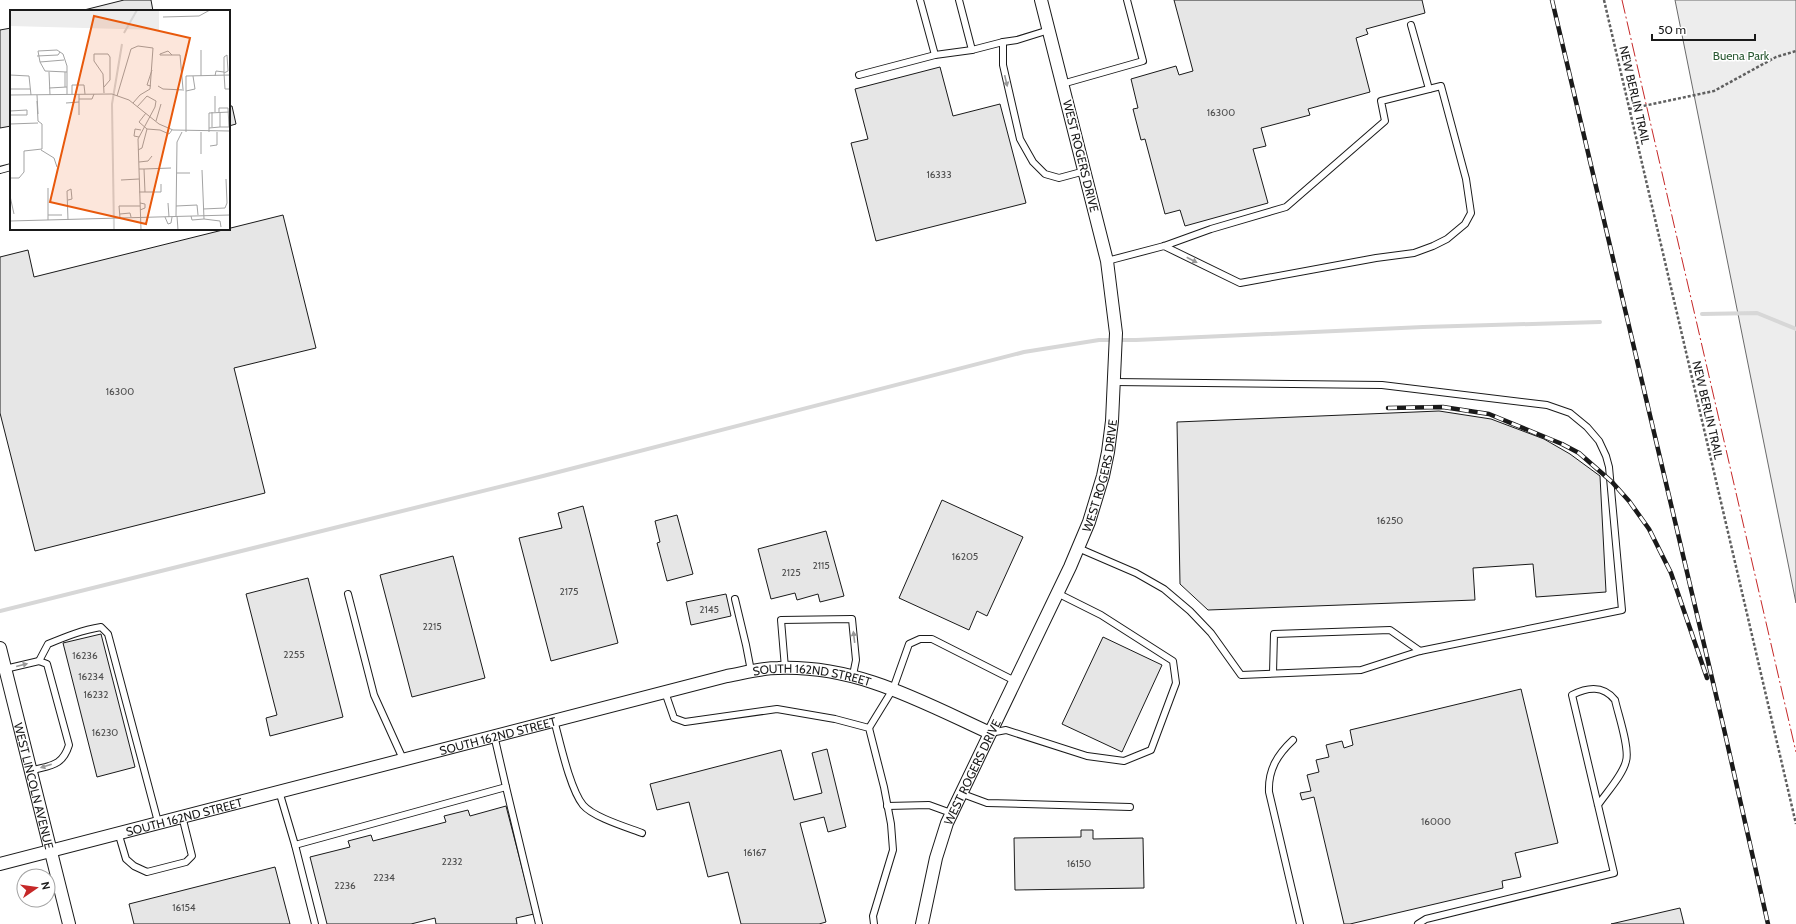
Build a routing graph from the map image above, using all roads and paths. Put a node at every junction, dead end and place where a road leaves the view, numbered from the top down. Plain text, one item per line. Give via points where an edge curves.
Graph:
1 (920, 0) edge
2 (959, 0) edge
3 (1041, 0) edge
4 (1126, 0) edge
5 (1604, 0) edge
6 (1411, 25) dead end
7 (1049, 30) junction
8 (1003, 42) junction
9 (972, 50) junction
10 (1796, 51) edge
11 (935, 55) junction
12 (859, 75) dead end
13 (1062, 84) junction
14 (1429, 89) junction
15 (1629, 109) junction
16 (10, 167) edge
17 (0, 170) edge
18 (1085, 171) junction
19 (1164, 246) junction
20 (1107, 261) junction
21 (1114, 382) junction
22 (1078, 548) junction
23 (1057, 593) junction
24 (348, 594) dead end
25 (735, 599) dead end
26 (0, 648) edge
27 (1420, 651) junction
28 (39, 661) junction
29 (785, 668) junction
30 (5, 669) junction
31 (751, 671) junction
32 (1273, 673) junction
33 (853, 675) junction
34 (1015, 681) junction
35 (893, 689) junction
36 (665, 692) junction
37 (554, 720) junction
38 (869, 728) junction
39 (990, 733) junction
40 (494, 736) junction
41 (1293, 740) dead end
42 (403, 759) junction
43 (30, 771) junction
44 (506, 787) junction
45 (279, 791) junction
46 (960, 793) junction
47 (1598, 805) junction
48 (887, 806) junction
49 (1130, 807) dead end
50 (951, 813) junction
51 (182, 816) junction
52 (158, 822) junction
53 (1796, 824) edge
54 (118, 832) junction
55 (642, 833) dead end
56 (295, 845) junction
57 (50, 850) junction
58 (0, 864) edge
59 (69, 924) edge
60 (315, 924) edge
61 (539, 924) edge
62 (874, 924) edge
63 (922, 924) edge
64 (1300, 924) edge
65 (1418, 924) edge

1 - 11 lane
2 - 9 lane
3 - 7 street, WEST ROGERS DRIVE
4 - 13 lane via 1143,61
5 - 15 path, NEW BERLIN TRAIL
6 - 14 lane
7 - 8 lane
7 - 13 street, WEST ROGERS DRIVE
8 - 9 lane
8 -> 18 lane via 1003,65 1020,139 1033,162 1045,174 1059,178
9 - 11 lane
10 - 15 path via 1776,57 1714,91
11 - 12 lane
13 - 18 street, WEST ROGERS DRIVE
14 - 19 lane via 1381,101 1385,121 1286,207
19 -> 14 lane via 1240,283 1414,253 1433,246 1465,224 1471,212 1466,179 1441,86
15 - 53 path, NEW BERLIN TRAIL
16 - 17 lane
18 - 20 street, WEST ROGERS DRIVE
19 - 20 lane
20 - 21 street, WEST ROGERS DRIVE via 1116,332
21 - 22 street, WEST ROGERS DRIVE via 1108,452 1103,476
21 - 27 lane via 1382,385 1547,405 1570,413 1587,427 1599,442 1610,467 1622,610
22 - 23 street, WEST ROGERS DRIVE
22 - 32 lane via 1164,589 1211,633 1241,674
23 - 34 street, WEST ROGERS DRIVE
23 - 39 lane via 1101,615 1173,661 1176,683 1151,750 1124,760 1087,756 1006,730
24 - 42 lane via 374,695
25 - 31 lane
26 - 30 street, WEST LINCOLN AVENUE
27 - 32 lane via 1361,670
27 - 32 lane via 1390,630 1274,634
30 -> 28 lane
28 -> 43 lane via 47,664 69,745 61,762
28 - 52 lane via 48,644 62,638 101,627 108,634
29 - 31 street, SOUTH 162ND STREET
29 - 33 street, SOUTH 162ND STREET via 825,670
33 -> 29 lane via 856,660 852,619 781,620
30 - 43 street, WEST LINCOLN AVENUE
31 - 36 street, SOUTH 162ND STREET
33 - 35 street, SOUTH 162ND STREET
34 - 35 lane via 932,639 920,639 909,644
34 - 39 street, WEST ROGERS DRIVE
35 - 38 lane
35 - 39 street, SOUTH 162ND STREET
36 - 37 street, SOUTH 162ND STREET
36 - 38 lane via 674,718 685,722 777,709
37 - 40 street, SOUTH 162ND STREET
37 - 55 lane via 575,792 584,806 609,821
38 - 48 lane
39 - 46 street, WEST ROGERS DRIVE
40 - 42 street, SOUTH 162ND STREET
40 - 44 lane
41 - 64 lane via 1277,758 1269,781 1269,792
42 - 45 street, SOUTH 162ND STREET
43 - 57 street, WEST LINCOLN AVENUE
44 - 56 lane
44 - 61 lane
45 - 51 street, SOUTH 162ND STREET
45 - 56 lane
46 - 49 lane via 987,803
46 - 50 street, WEST ROGERS DRIVE
47 - 47 lane via 1572,695 1588,689 1601,688 1615,700 1627,760
47 - 65 lane via 1614,873 1426,919
48 - 50 lane via 929,805
48 - 62 lane via 893,850
50 - 63 street, WEST ROGERS DRIVE via 936,858
51 - 52 street, SOUTH 162ND STREET
51 - 54 lane via 192,856 186,862 147,872 126,859
52 - 54 street, SOUTH 162ND STREET
54 - 57 street, SOUTH 162ND STREET
56 - 60 lane
57 - 58 street, SOUTH 162ND STREET
57 - 59 street, WEST LINCOLN AVENUE

